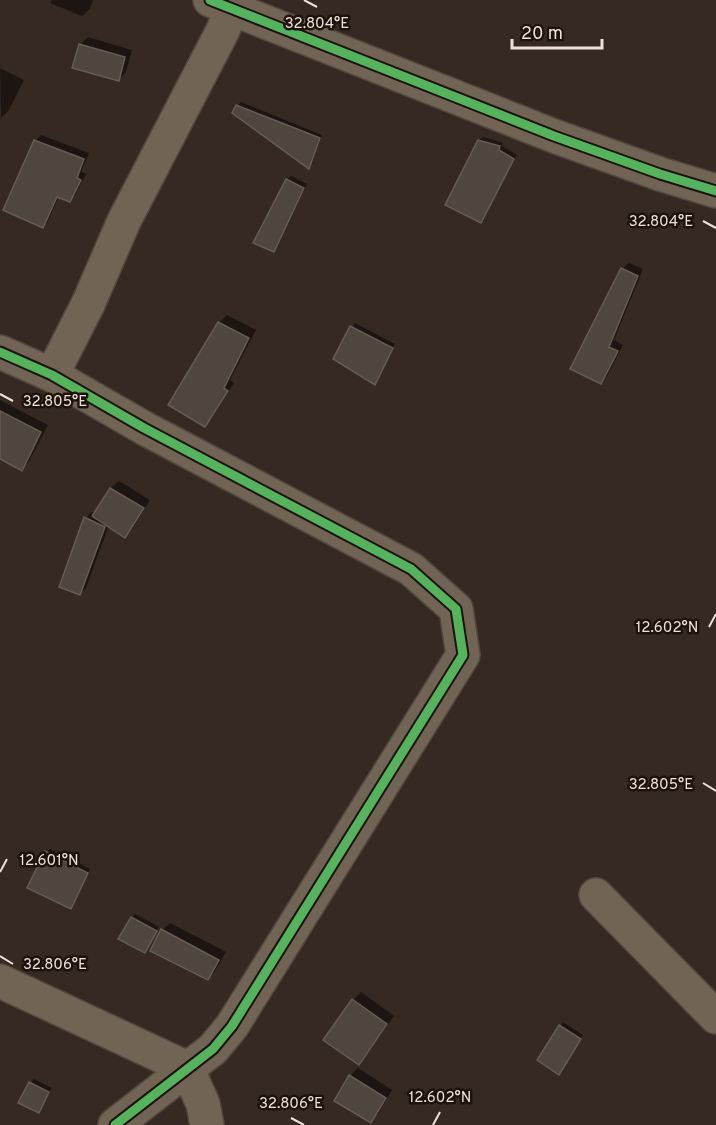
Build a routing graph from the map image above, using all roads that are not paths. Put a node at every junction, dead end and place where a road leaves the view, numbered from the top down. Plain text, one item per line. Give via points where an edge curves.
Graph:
1 (226, 3) edge
2 (716, 191) edge
3 (0, 352) edge
4 (52, 375) junction
5 (596, 895) dead end
6 (0, 981) edge
7 (716, 1017) edge
8 (187, 1068) junction
9 (116, 1125) edge
10 (207, 1125) edge

1 - 2 street via 554,136
1 - 4 street via 222,32 124,221
3 - 4 street
4 - 8 street via 411,569 456,609 463,655 232,1026 213,1049
5 - 7 street
6 - 8 street
8 - 9 street
8 - 10 street via 203,1104

